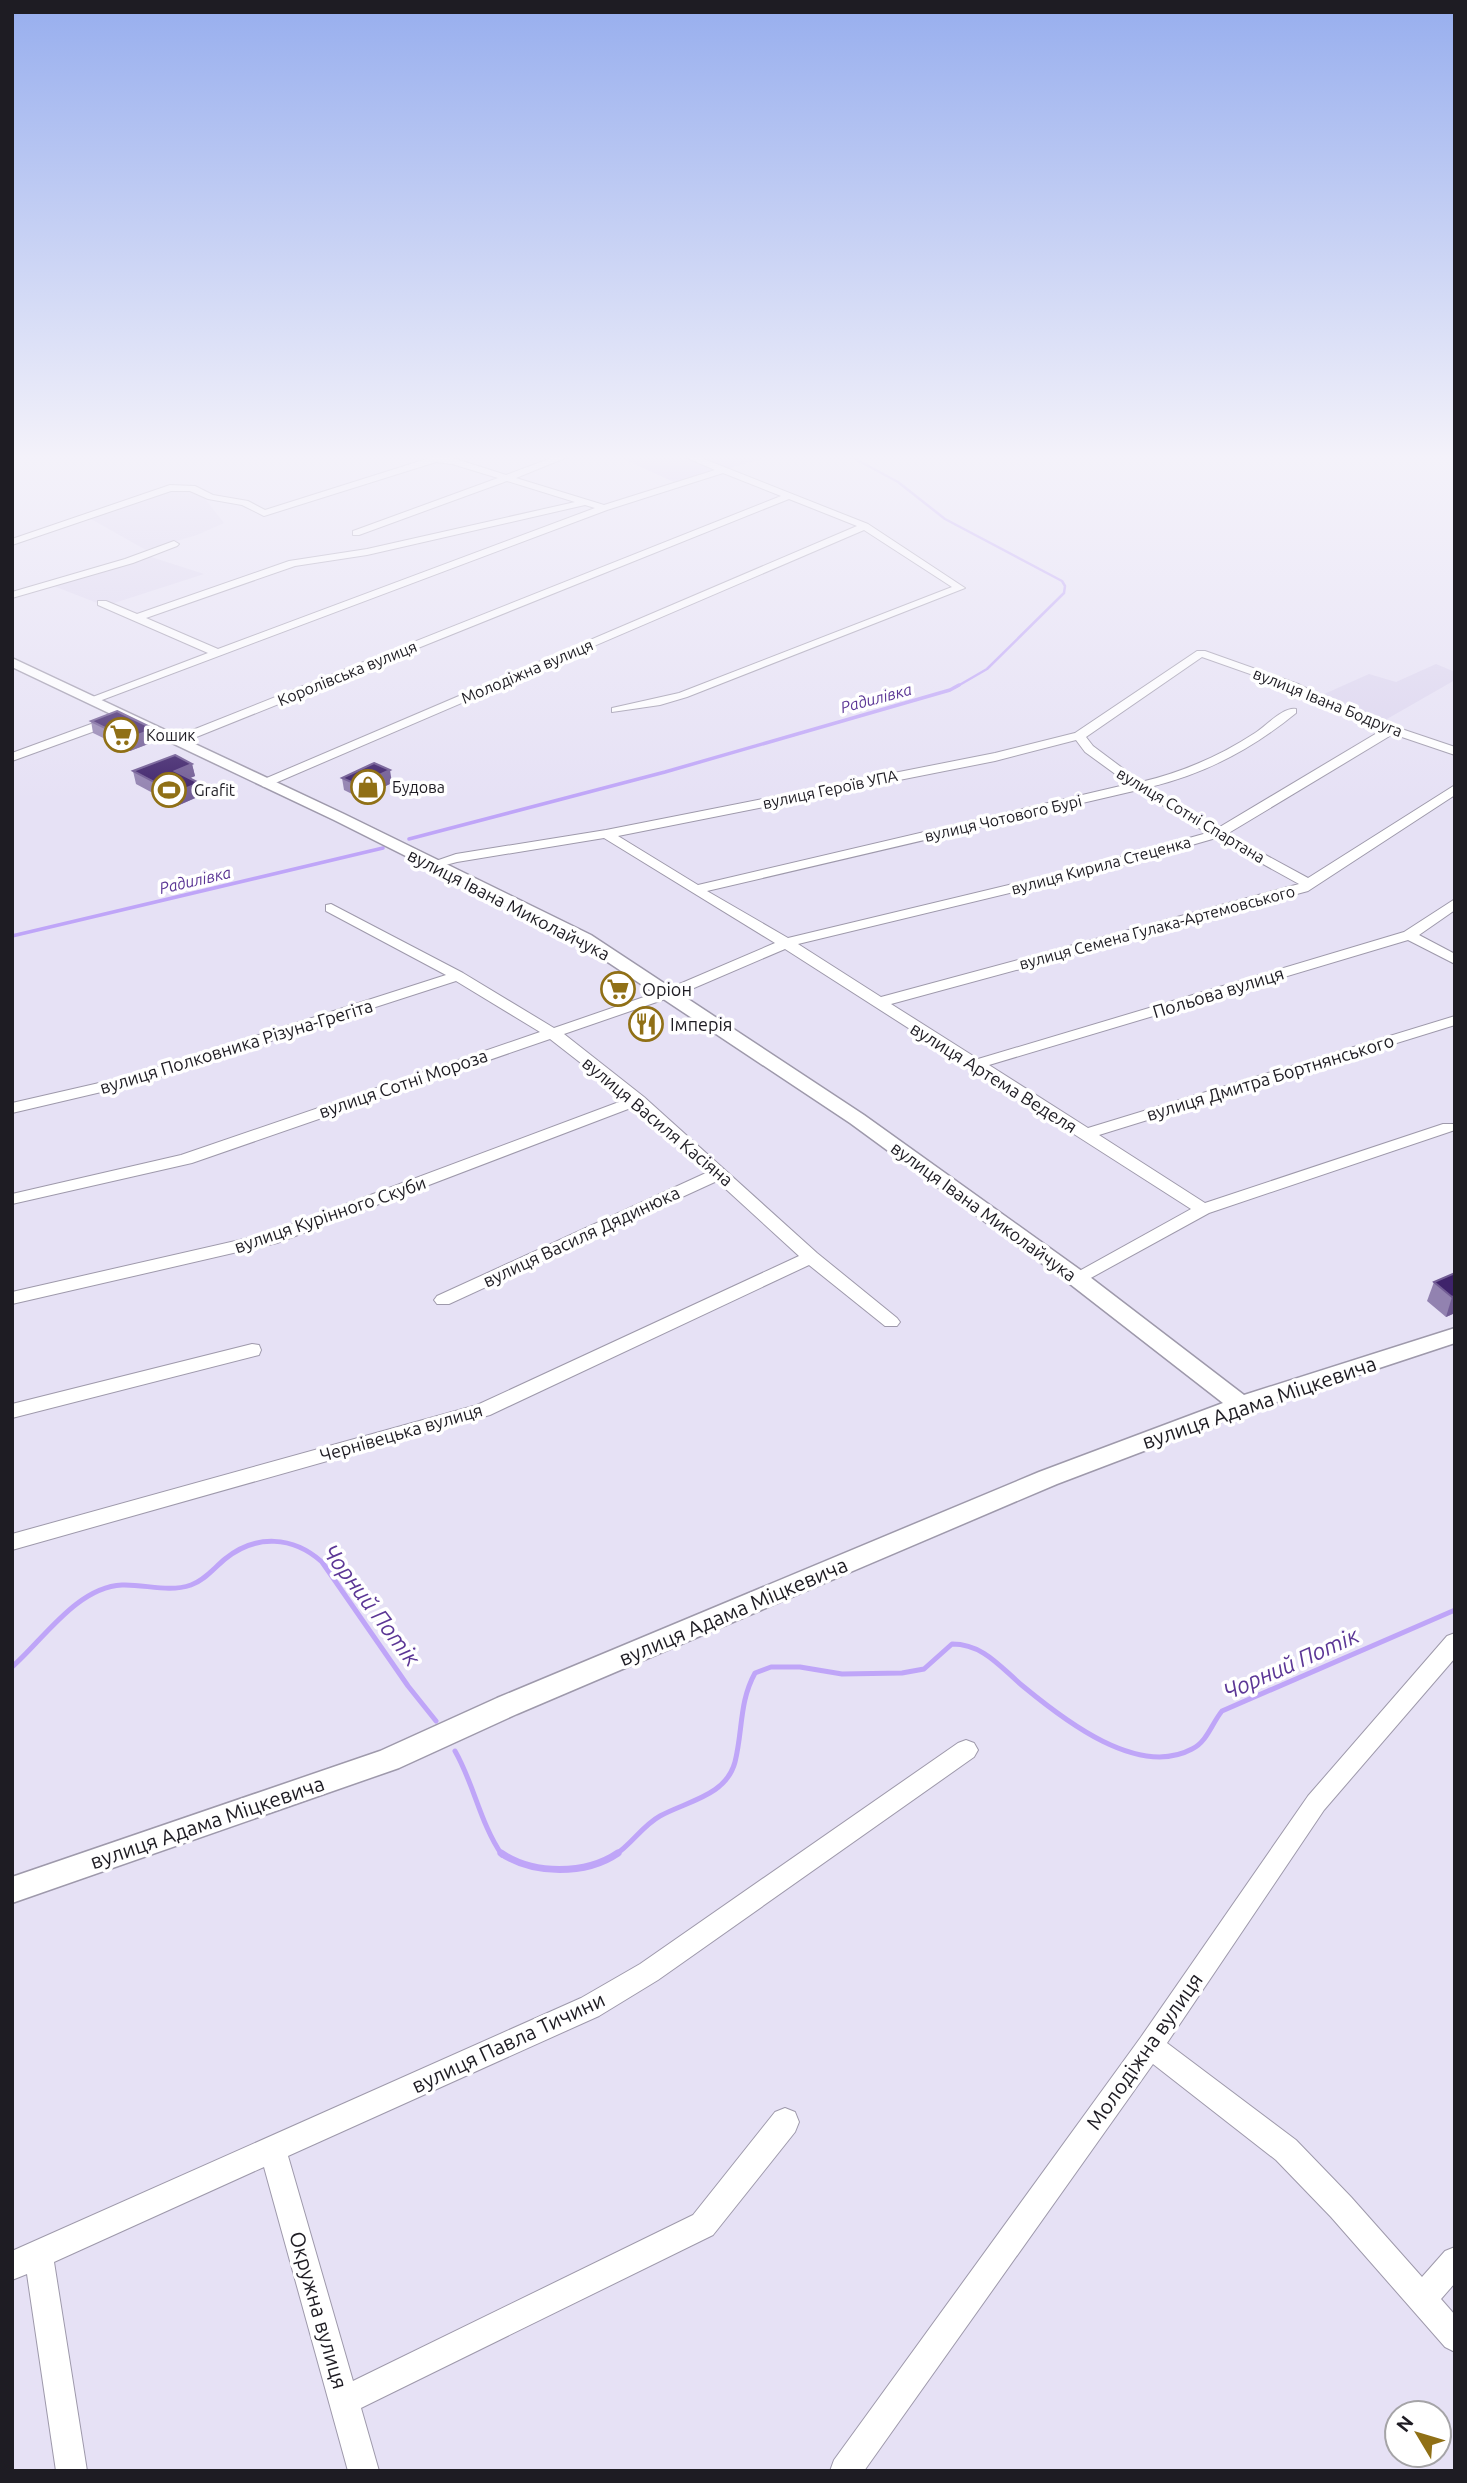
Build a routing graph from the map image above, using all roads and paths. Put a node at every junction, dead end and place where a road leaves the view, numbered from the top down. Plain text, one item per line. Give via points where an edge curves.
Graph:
1 (98, 570) edge
2 (274, 570) edge
3 (439, 570) edge
4 (605, 570) edge
5 (762, 570) edge
6 (932, 570) edge
7 (12, 595) edge
8 (102, 603) dead end
9 (137, 618) junction
10 (217, 653) junction
11 (1201, 653) joint
12 (12, 662) edge
13 (94, 700) junction
14 (615, 710) dead end
15 (1292, 711) dead end
16 (126, 715) junction
17 (1392, 729) junction
18 (1079, 736) junction
19 (179, 740) junction
20 (1455, 751) edge
21 (12, 757) edge
22 (266, 782) junction
23 (1141, 786) junction
24 (1455, 789) edge
25 (606, 834) junction
26 (1217, 834) junction
27 (435, 864) junction
28 (1310, 885) junction
29 (699, 890) junction
30 (1455, 903) edge
31 (331, 908) dead end
32 (1409, 935) junction
33 (786, 943) junction
34 (1455, 960) edge
35 (458, 976) junction
36 (668, 992) junction
37 (877, 1003) junction
38 (1455, 1020) edge
39 (550, 1032) junction
40 (974, 1065) junction
41 (638, 1100) junction
42 (12, 1108) edge
43 (1449, 1127) dead end
44 (1086, 1134) junction
45 (720, 1173) junction
46 (12, 1199) edge
47 (1203, 1209) junction
48 (811, 1256) junction
49 (1078, 1279) junction
50 (12, 1298) edge
51 (443, 1300) dead end
52 (891, 1322) dead end
53 (1455, 1335) edge
54 (252, 1350) dead end
55 (1241, 1405) junction
56 (12, 1411) edge
57 (12, 1542) edge
58 (1455, 1642) edge
59 (966, 1750) dead end
60 (12, 1890) edge
61 (1150, 2046) junction
62 (785, 2122) dead end
63 (273, 2151) junction
64 (26, 2260) edge
65 (1455, 2261) edge
66 (1422, 2299) junction
67 (1455, 2337) edge
68 (346, 2400) junction
69 (72, 2471) edge
70 (364, 2471) edge
71 (845, 2471) edge

1 - 7 street
2 - 9 street
3 - 10 street
4 - 19 street, Королівська вулиця
5 - 22 street, Молодіжна вулиця
6 - 14 street via 960,588 683,695
8 - 9 street
9 - 10 street
10 - 13 street
11 - 17 street, вулиця Івана Бодруга via 1294,686
11 - 18 street, вулиця Героїв УПА
12 - 13 street, вулиця Івана Миколайчука
13 - 16 street, вулиця Івана Миколайчука
15 - 23 street, вулиця Чотового Бурі via 1262,736 1213,763
16 - 19 street, вулиця Івана Миколайчука
16 - 21 street
17 - 20 street, вулиця Івана Бодруга
17 - 26 street, вулиця Кирила Стеценка
18 - 23 street, вулиця Сотні Спартана
18 - 25 street, вулиця Героїв УПА via 995,757
19 - 22 street, вулиця Івана Миколайчука
22 - 27 street, вулиця Івана Миколайчука
23 - 26 street, вулиця Сотні Спартана
23 - 29 street, вулиця Чотового Бурі
24 - 28 street, вулиця Семена Гулака-Артемовського
25 - 27 street, вулиця Героїв УПА
25 - 29 street, вулиця Артема Веделя
26 - 28 street, вулиця Сотні Спартана
26 - 33 street, вулиця Кирила Стеценка
27 - 36 street, вулиця Івана Миколайчука via 585,939
28 - 37 street, вулиця Семена Гулака-Артемовського
29 - 33 street, вулиця Артема Веделя
30 - 32 street, Польова вулиця
31 - 35 street, вулиця Василя Касіяна
32 - 34 street
32 - 40 street, Польова вулиця
33 - 36 street, вулиця Сотні Мороза
33 - 37 street, вулиця Артема Веделя
35 - 39 street, вулиця Василя Касіяна
35 - 42 street, вулиця Полковника Різуна-Грегіта via 138,1079
36 - 39 street, вулиця Сотні Мороза
36 - 49 street, вулиця Івана Миколайчука via 857,1119
37 - 40 street, вулиця Артема Веделя
38 - 44 street, вулиця Дмитра Бортнянського
39 - 41 street, вулиця Василя Касіяна
39 - 46 street, вулиця Сотні Мороза via 169,1164
40 - 44 street, вулиця Артема Веделя
41 - 45 street, вулиця Василя Касіяна
41 - 50 street, вулиця Курінного Скуби via 262,1241
43 - 47 street
44 - 47 street, вулиця Артема Веделя
45 - 48 street, вулиця Василя Касіяна
45 - 51 street, вулиця Василя Дядинюка
47 - 49 street
48 - 52 street, вулиця Василя Касіяна
48 - 57 street, Чернівецька вулиця via 483,1410
49 - 55 street, вулиця Івана Миколайчука
53 - 55 street, вулиця Адама Міцкевича
54 - 56 street
55 - 60 street, вулиця Адама Міцкевича via 1048,1478 377,1765
58 - 61 street, Молодіжна вулиця via 1316,1804
59 - 63 street, вулиця Павла Тичини via 590,2007
61 - 66 street via 1286,2150
61 - 71 street, Молодіжна вулиця
62 - 68 street via 703,2225
63 - 64 street, вулиця Павла Тичини
63 - 68 street, Окружна вулиця
64 - 69 street
65 - 66 street
66 - 67 street
68 - 70 street, Окружна вулиця

